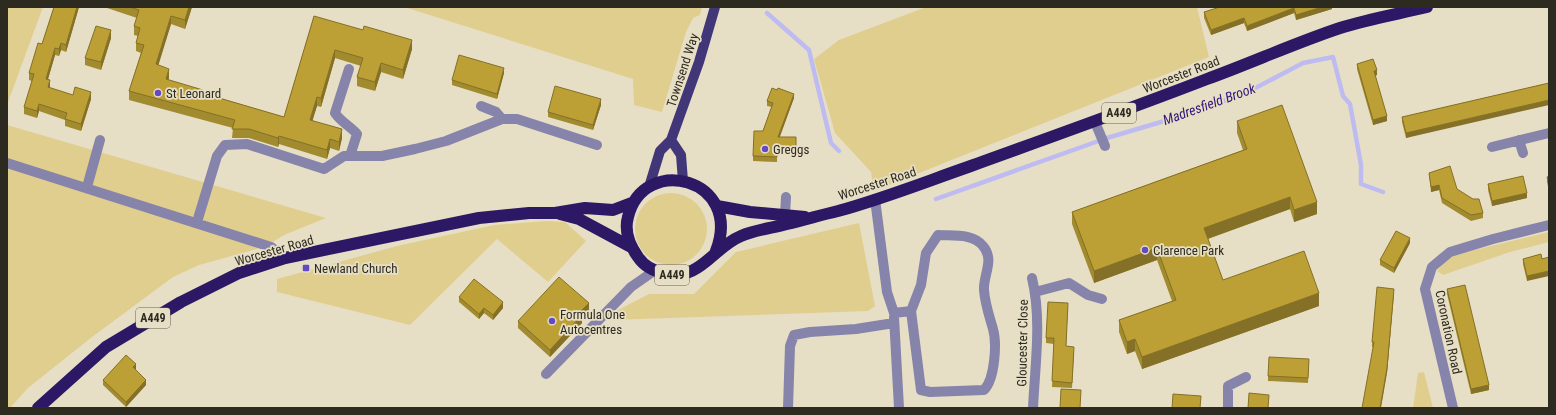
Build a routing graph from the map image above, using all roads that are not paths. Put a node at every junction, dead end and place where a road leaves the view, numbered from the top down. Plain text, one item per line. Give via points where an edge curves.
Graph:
1 (715, 7) edge
2 (1427, 7) edge
3 (349, 69) dead end
4 (481, 106) dead end
5 (502, 119) junction
6 (1098, 126) junction
7 (1549, 133) edge
8 (100, 140) dead end
9 (671, 140) junction
10 (1519, 140) junction
11 (597, 145) dead end
12 (1105, 146) dead end
13 (1492, 147) dead end
14 (1523, 153) dead end
15 (350, 156) junction
16 (7, 163) edge
17 (683, 181) junction
18 (87, 187) junction
19 (649, 187) junction
20 (786, 197) dead end
21 (875, 199) junction
22 (634, 202) junction
23 (717, 206) junction
24 (555, 213) junction
25 (785, 215) junction
26 (810, 217) junction
27 (197, 222) junction
28 (1549, 225) edge
29 (631, 247) junction
30 (716, 251) junction
31 (285, 258) junction
32 (654, 271) junction
33 (1032, 278) dead end
34 (1035, 292) junction
35 (1102, 299) dead end
36 (911, 311) junction
37 (894, 318) junction
38 (546, 374) dead end
39 (1246, 377) dead end
40 (38, 408) edge
41 (788, 408) edge
42 (899, 408) edge
43 (1033, 408) edge
44 (1228, 408) edge
45 (1453, 408) edge

1 - 9 main road, Townsend Way via 699,62
2 - 6 highway, Worcester Road / A449 via 1341,28
3 - 15 street via 335,113 340,121 350,126 357,134
4 - 5 street via 496,112
5 - 11 street via 517,119
5 - 15 street via 446,141 415,149 382,156
6 - 12 street
6 - 21 highway, Worcester Road / A449
7 - 10 street
8 - 18 street
9 - 17 main road via 681,155
9 - 19 main road, Townsend Way via 660,151
10 - 13 street
10 - 14 street
15 - 27 street via 344,156 324,169 246,144 225,145 218,156
16 - 18 street
17 - 19 highway, A449 via 658,182
17 - 23 highway, A449 via 693,184 711,196
18 - 27 street
19 - 22 highway, A449
20 - 25 street
21 - 26 highway, Worcester Road / A449
21 - 37 street via 887,292
22 - 24 highway, A449 via 613,210 585,208
22 - 29 highway, A449 via 626,229
23 - 25 highway, A449
23 - 30 highway, A449 via 722,224 722,237
24 - 29 highway, A449 via 579,219
24 - 31 highway, Worcester Road / A449 via 480,218
25 - 26 highway, A449
26 - 30 highway, A449 via 741,236
27 - 31 street via 272,247
28 - 45 street, Coronation Road via 1450,252 1432,267 1425,289
29 - 32 highway, A449 via 640,261
30 - 32 highway, A449 via 704,265 689,273 672,275
31 - 40 highway, Worcester Road / A449 via 239,273 181,302 106,347
32 - 38 street via 631,287
33 - 34 street, Gloucester Close
34 - 35 street via 1069,283 1088,296
34 - 43 street, Gloucester Close via 1037,325
36 - 36 street via 921,285 926,253 938,234 970,237 984,246 989,259 984,288 986,308 993,330 994,362 989,385 984,390 921,390
36 - 37 street
37 - 41 street via 856,329 810,332 794,336 790,346
37 - 42 street
39 - 44 street via 1228,386

